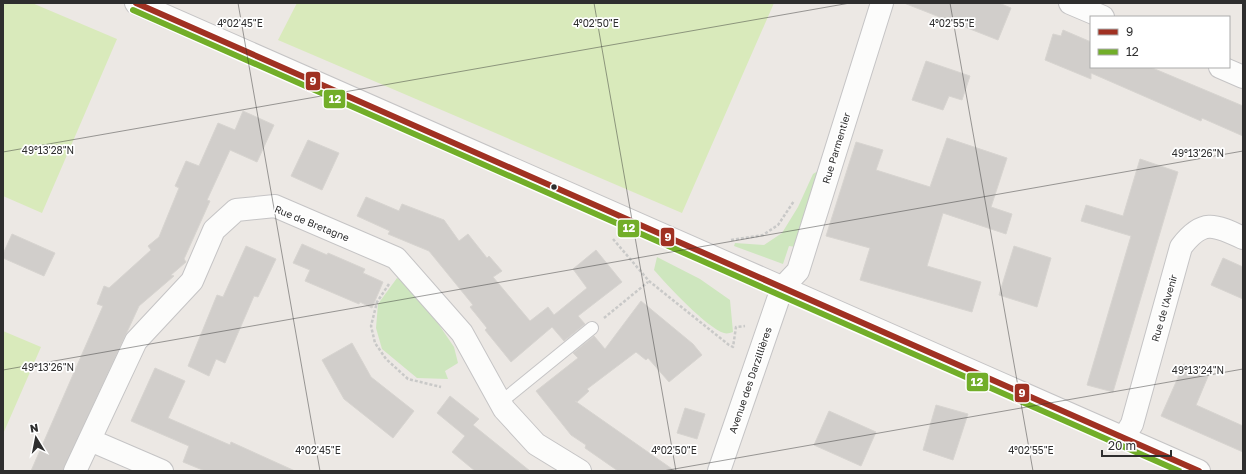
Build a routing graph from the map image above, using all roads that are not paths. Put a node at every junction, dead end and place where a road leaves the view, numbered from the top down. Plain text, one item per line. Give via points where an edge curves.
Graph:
1 (136, 3) edge
2 (882, 3) edge
3 (1070, 3) edge
4 (1101, 16) edge
5 (1223, 68) edge
6 (1243, 76) edge
7 (1243, 238) edge
8 (782, 288) junction
9 (592, 328) road end
10 (501, 402) junction
11 (1124, 437) junction
12 (90, 440) junction
13 (76, 471) edge
14 (162, 471) edge
15 (580, 471) edge
16 (718, 471) edge
17 (1199, 471) edge

1 - 8 street
2 - 8 street, Rue Parmentier via 798,271
3 - 4 street
5 - 6 street
7 - 11 street, Rue de l'Avenir via 1216,226 1202,227 1191,234 1181,248 1132,424
8 - 11 street
8 - 16 street, Avenue des Darzillières
9 - 10 lane
10 - 12 street, Rue de Bretagne via 462,333 396,258 275,206 236,210 214,230 192,281 136,341
10 - 15 street, Rue de Bretagne via 536,444
11 - 17 street
12 - 13 street, Rue de Bretagne
12 - 14 street

